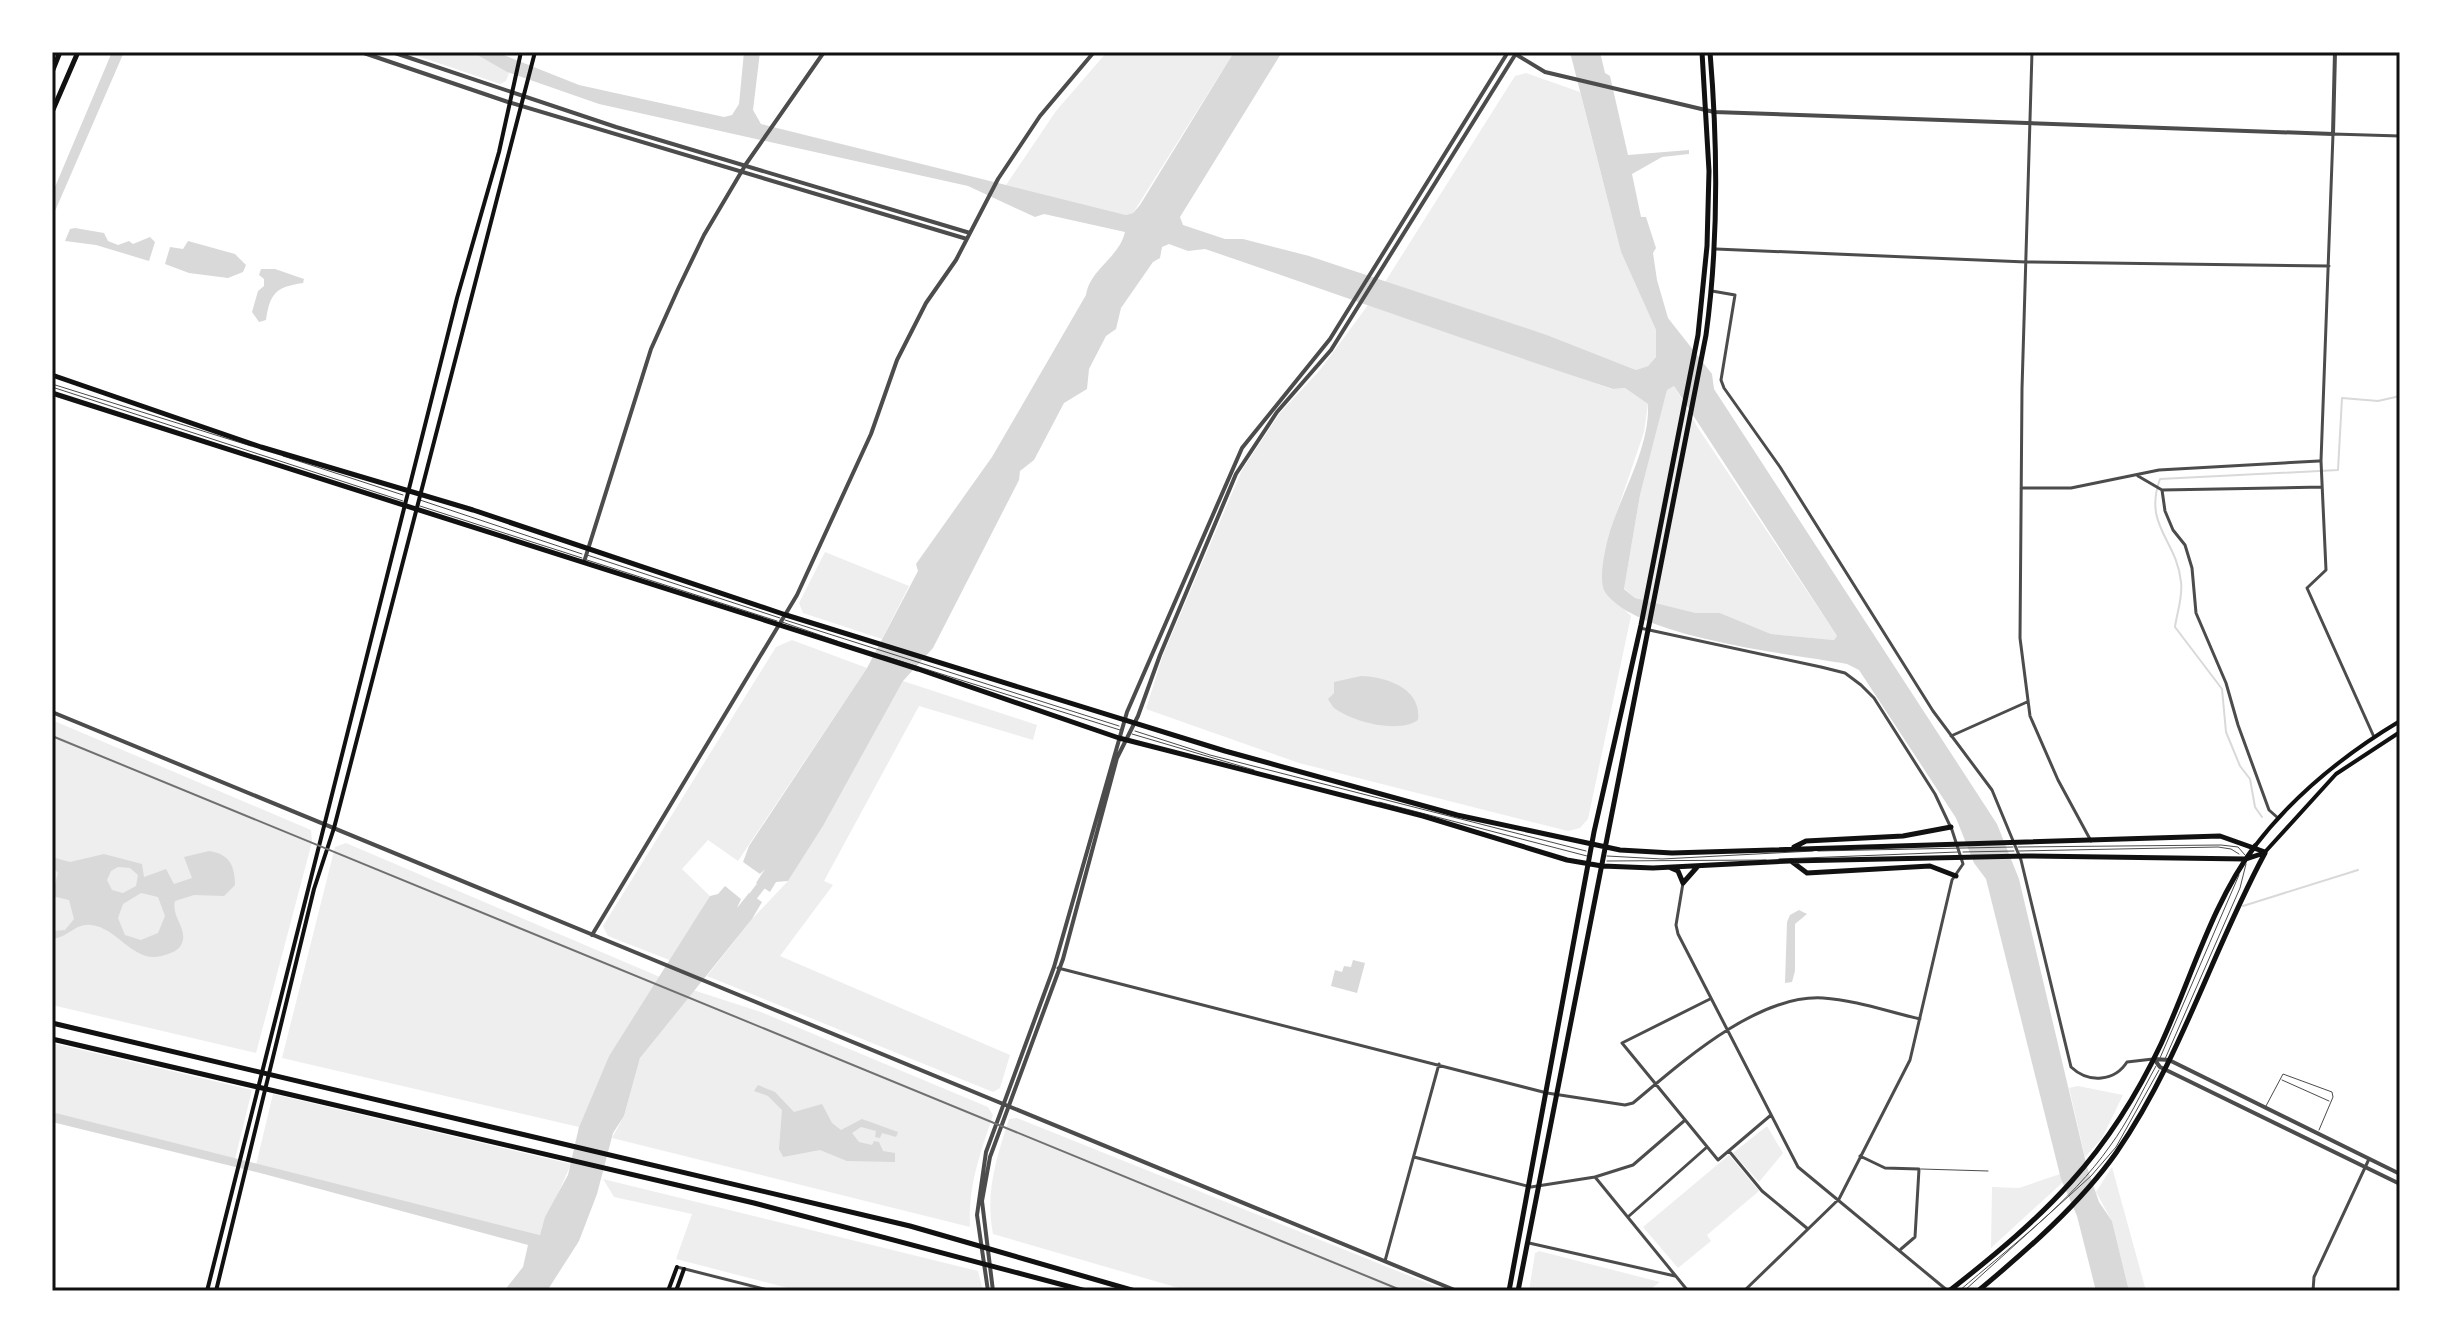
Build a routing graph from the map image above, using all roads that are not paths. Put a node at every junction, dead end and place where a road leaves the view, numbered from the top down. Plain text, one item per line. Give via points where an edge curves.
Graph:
1 (60, 52) edge
2 (78, 52) edge
3 (361, 52) edge
4 (392, 52) edge
5 (824, 52) edge
6 (1094, 52) edge
7 (1702, 52) edge
8 (1710, 52) edge
9 (2032, 52) edge
10 (2335, 52) edge
11 (520, 53) edge
12 (1512, 53) edge
13 (534, 55) edge
14 (52, 72) edge
15 (510, 92) junction
16 (523, 96) junction
17 (508, 102) junction
18 (521, 105) junction
19 (52, 112) edge
20 (1711, 112) junction
21 (2030, 124) junction
22 (2333, 134) junction
23 (2400, 136) edge
24 (744, 167) junction
25 (969, 236) junction
26 (1716, 249) junction
27 (2026, 262) junction
28 (2329, 266) junction
29 (1372, 276) junction
30 (1712, 291) junction
31 (52, 375) edge
32 (52, 388) edge
33 (2321, 461) junction
34 (2138, 476) junction
35 (2322, 487) junction
36 (2021, 488) junction
37 (2161, 490) junction
38 (408, 499) junction
39 (416, 502) junction
40 (586, 557) junction
41 (782, 620) junction
42 (1640, 627) junction
43 (1648, 628) junction
44 (871, 645) junction
45 (921, 668) junction
46 (2027, 702) junction
47 (52, 712) edge
48 (1125, 718) junction
49 (2400, 721) edge
50 (1134, 722) junction
51 (1122, 729) junction
52 (1129, 731) junction
53 (2400, 732) edge
54 (1951, 736) junction
55 (2374, 737) junction
56 (1122, 739) junction
57 (2278, 818) junction
58 (324, 824) junction
59 (1951, 827) junction
60 (334, 828) junction
61 (2092, 842) junction
62 (1592, 844) junction
63 (2022, 845) junction
64 (2255, 846) junction
65 (1605, 847) junction
66 (1790, 849) junction
67 (1957, 851) junction
68 (2265, 852) junction
69 (2025, 853) junction
70 (2217, 856) junction
71 (1589, 858) junction
72 (2243, 858) junction
73 (1603, 861) junction
74 (1790, 861) junction
75 (1699, 866) junction
76 (1670, 867) junction
77 (2240, 870) junction
78 (1956, 876) junction
79 (2233, 882) junction
80 (1683, 883) junction
81 (592, 935) junction
82 (1056, 968) junction
83 (1710, 999) junction
84 (1921, 1019) junction
85 (52, 1023) edge
86 (1727, 1030) junction
87 (52, 1039) edge
88 (2165, 1058) junction
89 (1439, 1064) junction
90 (2159, 1065) junction
91 (2281, 1079) junction
92 (1655, 1085) junction
93 (1547, 1093) junction
94 (1557, 1095) junction
95 (2331, 1102) junction
96 (1005, 1104) junction
97 (2265, 1109) junction
98 (1771, 1115) junction
99 (2261, 1116) junction
100 (1684, 1121) junction
101 (2317, 1134) junction
102 (2314, 1141) junction
103 (1707, 1147) junction
104 (1729, 1151) junction
105 (1860, 1156) junction
106 (1414, 1157) junction
107 (2369, 1159) junction
108 (2365, 1166) junction
109 (1919, 1169) junction
110 (1988, 1171) dead end
111 (2400, 1174) edge
112 (1595, 1177) junction
113 (2400, 1184) edge
114 (1531, 1187) junction
115 (1538, 1187) junction
116 (2065, 1194) junction
117 (1839, 1199) junction
118 (2068, 1203) junction
119 (1628, 1217) junction
120 (1808, 1229) junction
121 (1529, 1243) junction
122 (1901, 1249) junction
123 (1385, 1262) junction
124 (677, 1267) joint
125 (684, 1269) junction
126 (1675, 1276) junction
127 (207, 1291) edge
128 (216, 1291) edge
129 (668, 1291) edge
130 (676, 1291) edge
131 (772, 1291) edge
132 (991, 1291) edge
133 (1086, 1291) edge
134 (1135, 1291) edge
135 (1457, 1291) edge
136 (1509, 1291) edge
137 (1518, 1291) edge
138 (1688, 1291) edge
139 (1744, 1291) edge
140 (1948, 1291) edge
141 (1959, 1291) edge
142 (1964, 1291) edge
143 (1978, 1291) edge
144 (2313, 1291) edge

1 - 14 main road
2 - 19 main road
3 - 17 street
4 - 15 street
5 - 24 street
6 - 25 street via 1040,116 998,179
7 - 20 main road
8 - 20 main road
9 - 21 street
10 - 22 street
11 - 15 main road
12 - 20 street via 1545,72
12 - 29 street
13 - 16 main road
15 - 16 street
15 - 17 main road
16 - 18 main road
16 - 24 street
17 - 18 street
17 - 38 main road
18 - 24 street
18 - 39 main road
20 - 21 street
20 - 26 main road
20 - 42 main road via 1707,246 1696,344
21 - 22 street
21 - 27 street
22 - 23 street
22 - 28 street
24 - 25 street
24 - 40 street via 704,235 651,349
25 - 41 street via 912,327 871,434
26 - 27 street
26 - 30 main road
27 - 28 street
27 - 36 street
28 - 33 street
29 - 48 street via 1307,371 1242,448
29 - 50 street via 1331,350 1277,412 1236,474
30 - 43 main road
30 - 54 street via 1735,295 1724,388
31 - 38 main road
32 - 38 main road
32 - 38 lane
33 - 34 street via 2159,470
33 - 35 street
34 - 36 street via 2071,488
34 - 37 street
35 - 37 street
35 - 55 street via 2326,570 2311,581 2307,594
36 - 46 street via 2020,638
37 - 57 street via 2165,511 2192,568 2196,613 2269,810
38 - 39 main road
38 - 39 main road
38 - 58 main road
39 - 40 main road
39 - 40 main road
39 - 60 main road
40 - 41 main road
40 - 41 main road
41 - 44 main road
41 - 45 main road
41 - 81 street
42 - 43 street
42 - 62 main road
43 - 59 street via 1845,673 1874,698
43 - 65 main road
44 - 48 main road
44 - 51 lane
45 - 51 lane
45 - 56 main road
46 - 54 street
46 - 61 street via 2058,780
47 - 58 street
48 - 50 main road
48 - 51 street
49 - 55 main road
50 - 52 street
50 - 62 main road via 1426,806
51 - 52 lane
51 - 56 street
52 - 56 street
52 - 71 lane
53 - 68 main road via 2336,774
54 - 90 street via 1992,790 2011,830 2071,1067 2107,1079 2118,1075 2127,1062
55 - 57 main road
56 - 71 main road
56 - 82 street
57 - 64 main road
58 - 60 street
58 - 127 main road
59 - 66 main road via 1903,836 1806,841
59 - 78 street via 1963,855
60 - 81 street
60 - 128 main road via 314,889
61 - 63 main road
61 - 64 main road via 2220,836
62 - 65 main road
62 - 71 main road
63 - 67 main road
63 - 72 lane via 2221,845 2238,847
64 - 68 main road
64 - 72 main road
65 - 66 main road via 1672,853
65 - 73 main road
66 - 67 main road
67 - 69 main road
67 - 73 lane via 1815,851
67 - 73 lane
67 - 74 main road
68 - 72 main road
68 - 88 main road
69 - 70 main road
69 - 72 lane via 2218,847 2235,850
70 - 72 main road
70 - 79 main road via 2235,862
71 - 73 main road
71 - 93 main road
72 - 77 main road
72 - 88 lane via 2240,888
73 - 76 main road
73 - 94 main road
74 - 75 main road
74 - 78 main road via 1807,873 1930,866
75 - 76 main road
75 - 80 main road
76 - 80 main road
77 - 79 main road
77 - 88 lane
78 - 84 street
79 - 90 main road
80 - 83 street via 1678,934
81 - 96 street
82 - 89 street
82 - 96 street
83 - 86 street
83 - 92 street via 1622,1043
84 - 86 street via 1802,998
84 - 105 street via 1910,1060
85 - 134 main road via 615,1154 974,1244
86 - 92 street
86 - 98 street
87 - 133 main road via 613,1170
88 - 90 main road
88 - 90 street
88 - 97 street
89 - 93 street
89 - 106 street
90 - 99 street
90 - 116 main road via 2090,1167
90 - 118 main road via 2135,1124
91 - 95 lane
91 - 95 lane via 2289,1073 2332,1092
91 - 97 lane
92 - 94 street via 1625,1105
92 - 100 street
93 - 94 street
93 - 114 main road
94 - 115 main road
95 - 101 lane
96 - 123 street
96 - 132 street via 983,1192
97 - 99 lane
97 - 101 street
98 - 104 street
98 - 117 street via 1798,1167
99 - 102 street
100 - 103 street
100 - 112 street via 1633,1165
101 - 102 lane
101 - 107 street
102 - 108 street
103 - 104 street via 1718,1160
103 - 119 street
104 - 120 street via 1762,1191
105 - 109 street via 1885,1168
105 - 117 street
106 - 114 street
106 - 123 street
107 - 108 street
107 - 111 street
108 - 113 street
108 - 144 street via 2314,1277
109 - 110 lane
109 - 122 street via 1915,1237
112 - 115 street
112 - 119 street
114 - 115 street
114 - 136 main road
115 - 121 main road
116 - 140 main road
116 - 141 lane
117 - 120 street
117 - 122 street
118 - 142 lane
118 - 143 main road
119 - 126 street
120 - 139 street
121 - 126 street
121 - 137 main road
122 - 140 street
123 - 135 street
124 - 125 street
124 - 129 main road
125 - 130 main road
125 - 131 street
126 - 138 street

